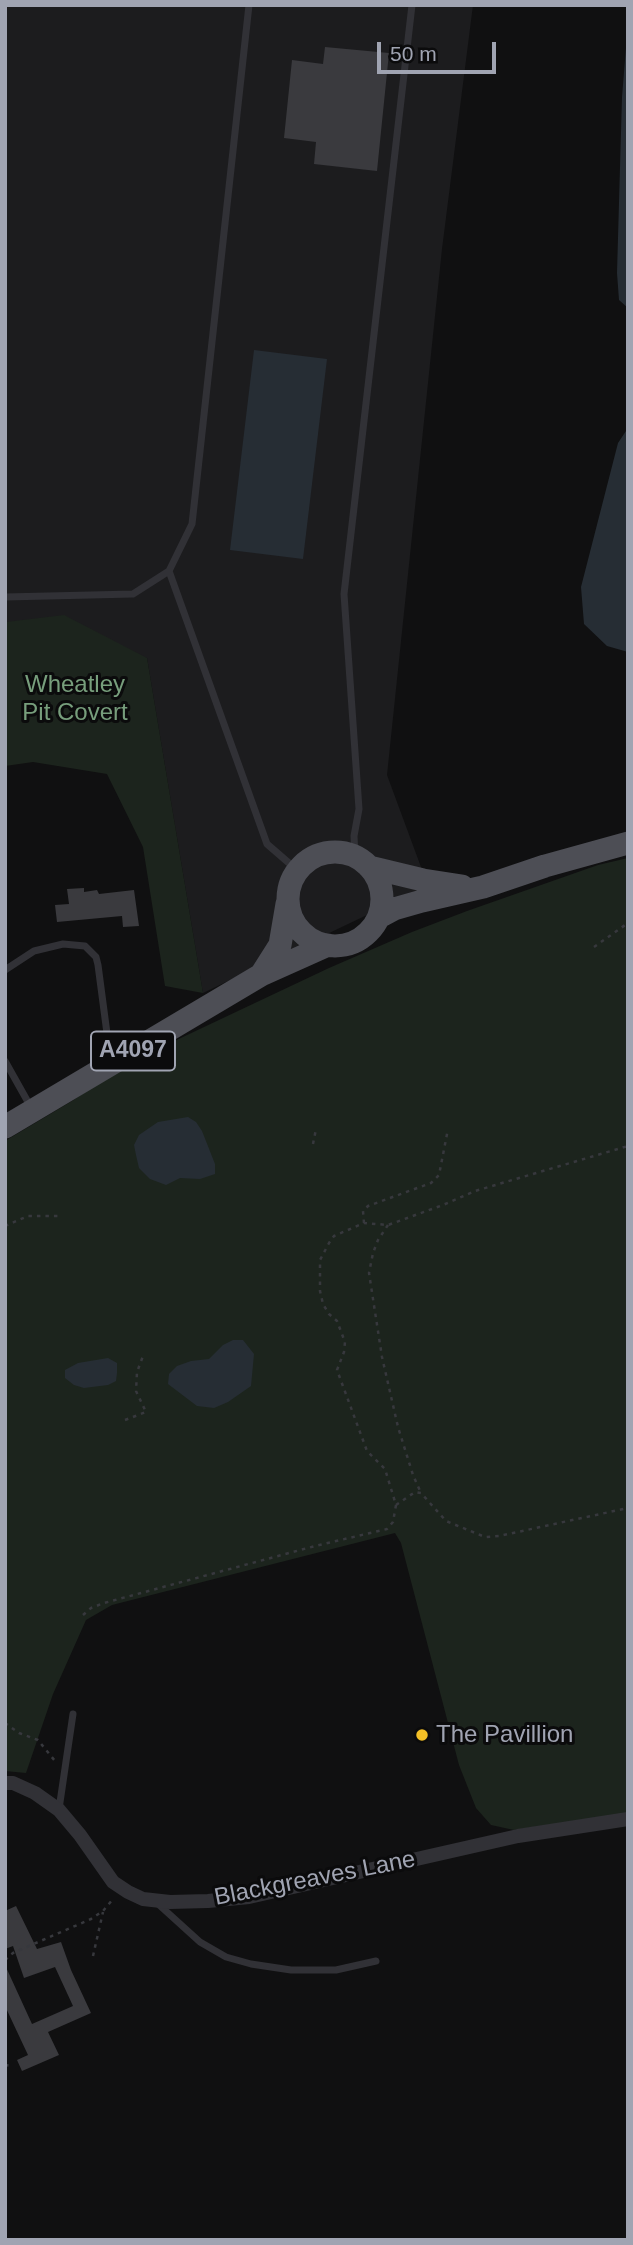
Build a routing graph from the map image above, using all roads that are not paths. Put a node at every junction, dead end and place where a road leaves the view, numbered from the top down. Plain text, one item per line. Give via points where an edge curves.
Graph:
1 (249, 5) edge
2 (412, 5) edge
3 (169, 571) junction
4 (5, 597) edge
5 (628, 843) edge
6 (362, 862) junction
7 (297, 870) junction
8 (483, 887) junction
9 (288, 904) junction
10 (379, 917) junction
11 (328, 944) junction
12 (5, 970) edge
13 (261, 975) junction
14 (5, 1061) edge
15 (114, 1062) junction
16 (36, 1107) junction
17 (5, 1127) edge
18 (73, 1714) dead end
19 (5, 1783) edge
20 (59, 1810) junction
21 (628, 1819) edge
22 (154, 1900) junction
23 (376, 1961) dead end

1 - 3 lane via 192,524
2 - 6 lane via 344,594 359,809 354,836
3 - 4 lane via 133,594
3 - 7 lane via 267,844
5 - 8 main road, A4097
6 - 7 main road, A4097 via 339,852 324,853
6 - 8 main road, A4097 via 423,880
6 - 10 main road via 378,882 382,899
7 - 9 main road, A4097 via 289,886
8 - 10 main road, A4097 via 394,909
9 - 11 main road via 304,934
9 - 13 main road, A4097 via 280,945
10 - 11 main road, A4097 via 354,942
11 - 13 main road, A4097
12 - 15 lane via 34,951 63,944 85,946 98,965
13 - 15 main road, A4097
14 - 16 lane via 28,1102
15 - 16 main road, A4097
16 - 17 main road, A4097
18 - 20 lane
19 - 20 street, Blackgreaves Lane via 35,1793
20 - 22 street, Blackgreaves Lane via 113,1882 143,1899
21 - 22 street, Blackgreaves Lane via 518,1836 249,1897 208,1902
22 - 23 lane via 200,1942 251,1964 336,1970

